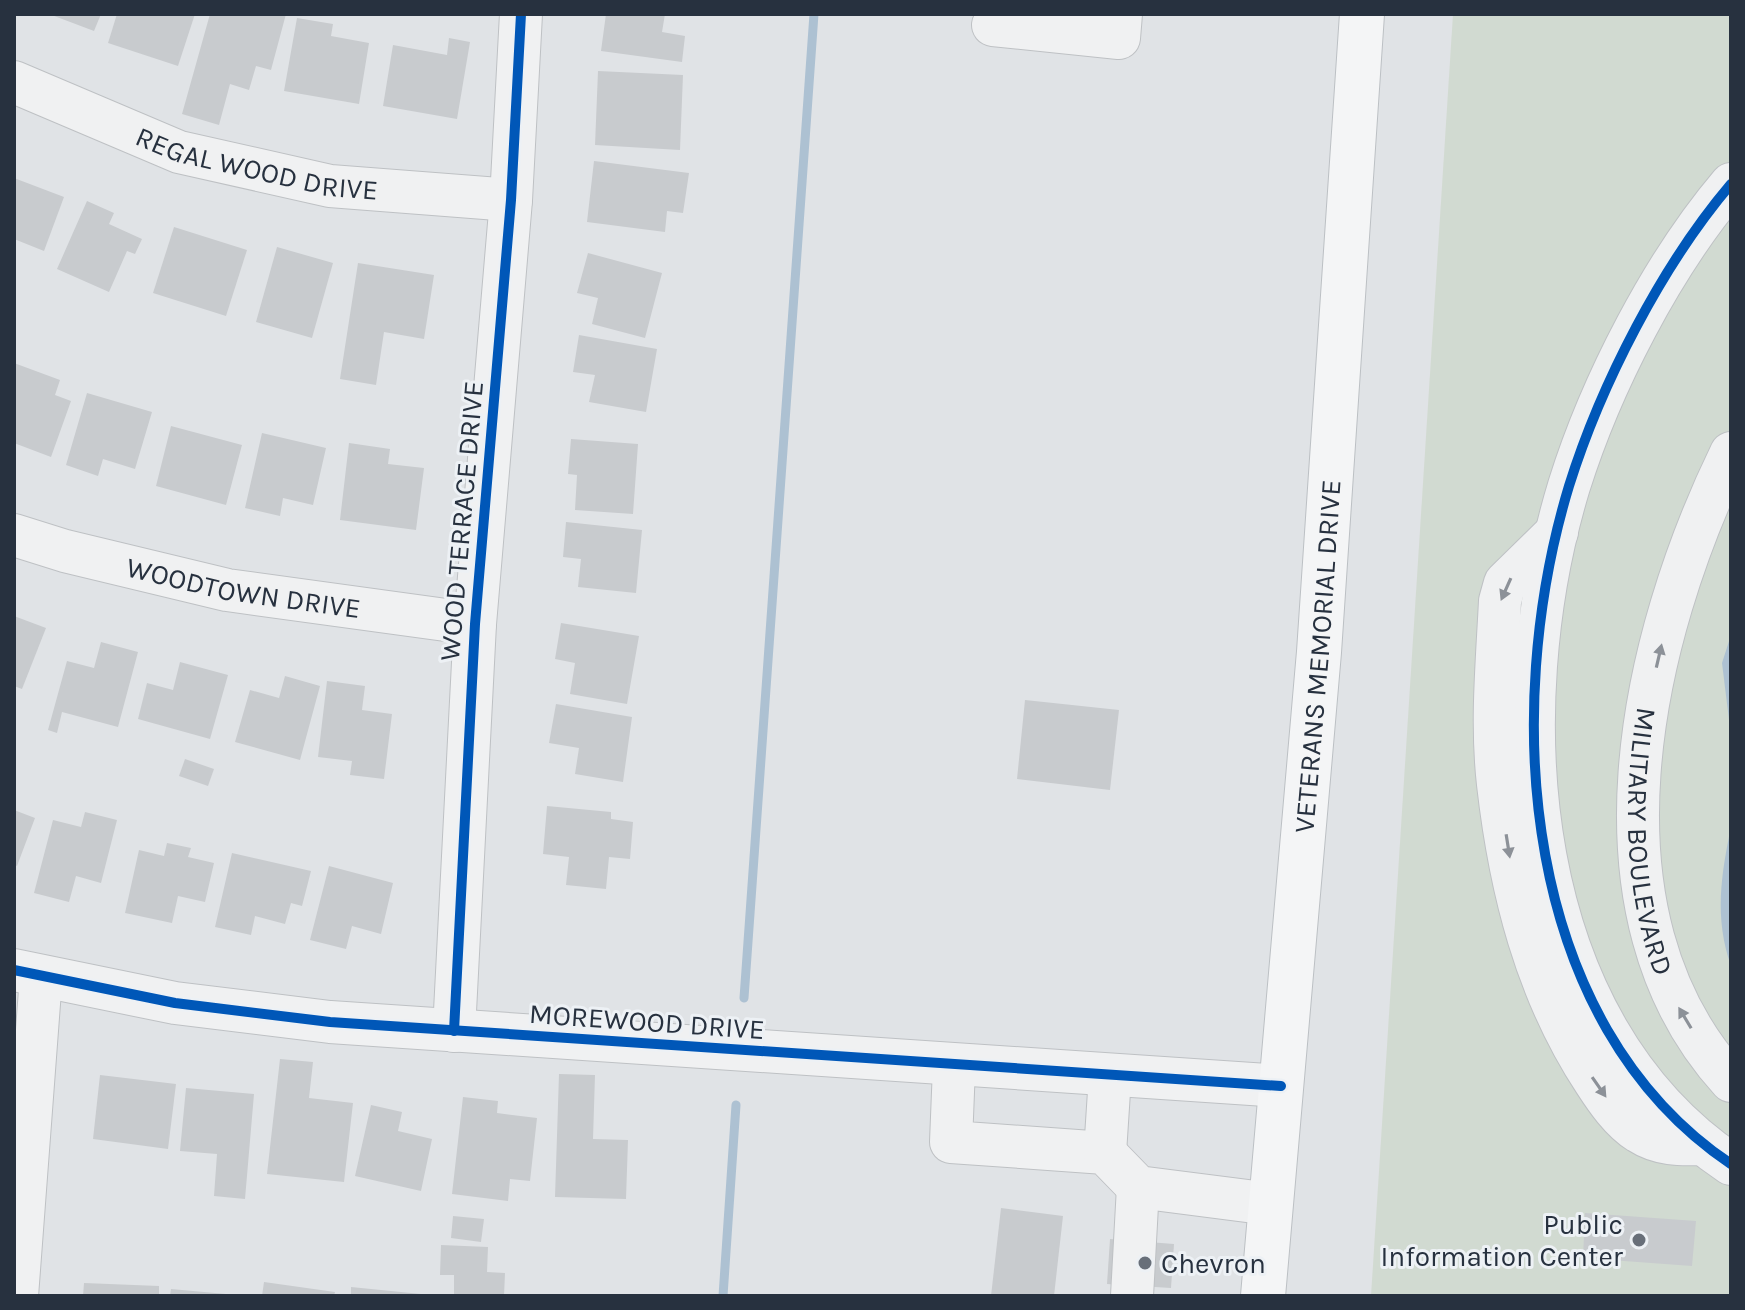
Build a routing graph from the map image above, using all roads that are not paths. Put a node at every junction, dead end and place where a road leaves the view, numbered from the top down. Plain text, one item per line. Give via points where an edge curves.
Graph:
1 (521, 14) edge
2 (1121, 14) edge
3 (1362, 14) edge
4 (993, 25) dead end
5 (14, 82) edge
6 (1731, 184) edge
7 (511, 200) junction
8 (1731, 453) edge
9 (14, 535) edge
10 (475, 624) junction
11 (27, 973) edge
12 (454, 1031) junction
13 (954, 1067) junction
14 (1110, 1076) junction
15 (1731, 1081) edge
16 (1281, 1086) junction
17 (1105, 1153) junction
18 (1717, 1154) edge
19 (1138, 1187) junction
20 (1270, 1204) junction
21 (17, 1296) edge
22 (1132, 1296) edge
23 (1263, 1296) edge

1 - 7 street, WOOD TERRACE DRIVE
2 - 4 street via 1119,38
3 - 16 main road, VETERANS MEMORIAL DRIVE via 1319,652
5 - 7 street, REGAL WOOD DRIVE via 179,152 330,186
6 -> 18 street via 1681,251 1628,347 1581,450 1557,532 1542,620 1536,711 1539,802 1552,889 1577,970 1614,1044 1657,1099
7 - 10 street, WOOD TERRACE DRIVE
15 -> 8 street, MILITARY BOULEVARD via 1683,1017 1659,961 1644,897 1637,825 1646,729 1668,618 1690,548
9 - 10 street, WOODTOWN DRIVE via 227,590
10 - 12 street, WOOD TERRACE DRIVE
11 - 12 street, MOREWOOD DRIVE via 175,1003
11 - 21 street
12 - 13 street, MOREWOOD DRIVE
13 - 14 street, MOREWOOD DRIVE
13 - 17 street via 951,1142
14 - 16 street, MOREWOOD DRIVE
14 - 17 street
16 - 20 main road, VETERANS MEMORIAL DRIVE
17 - 19 street
19 - 20 street
19 - 22 street
20 - 23 main road, VETERANS MEMORIAL DRIVE

